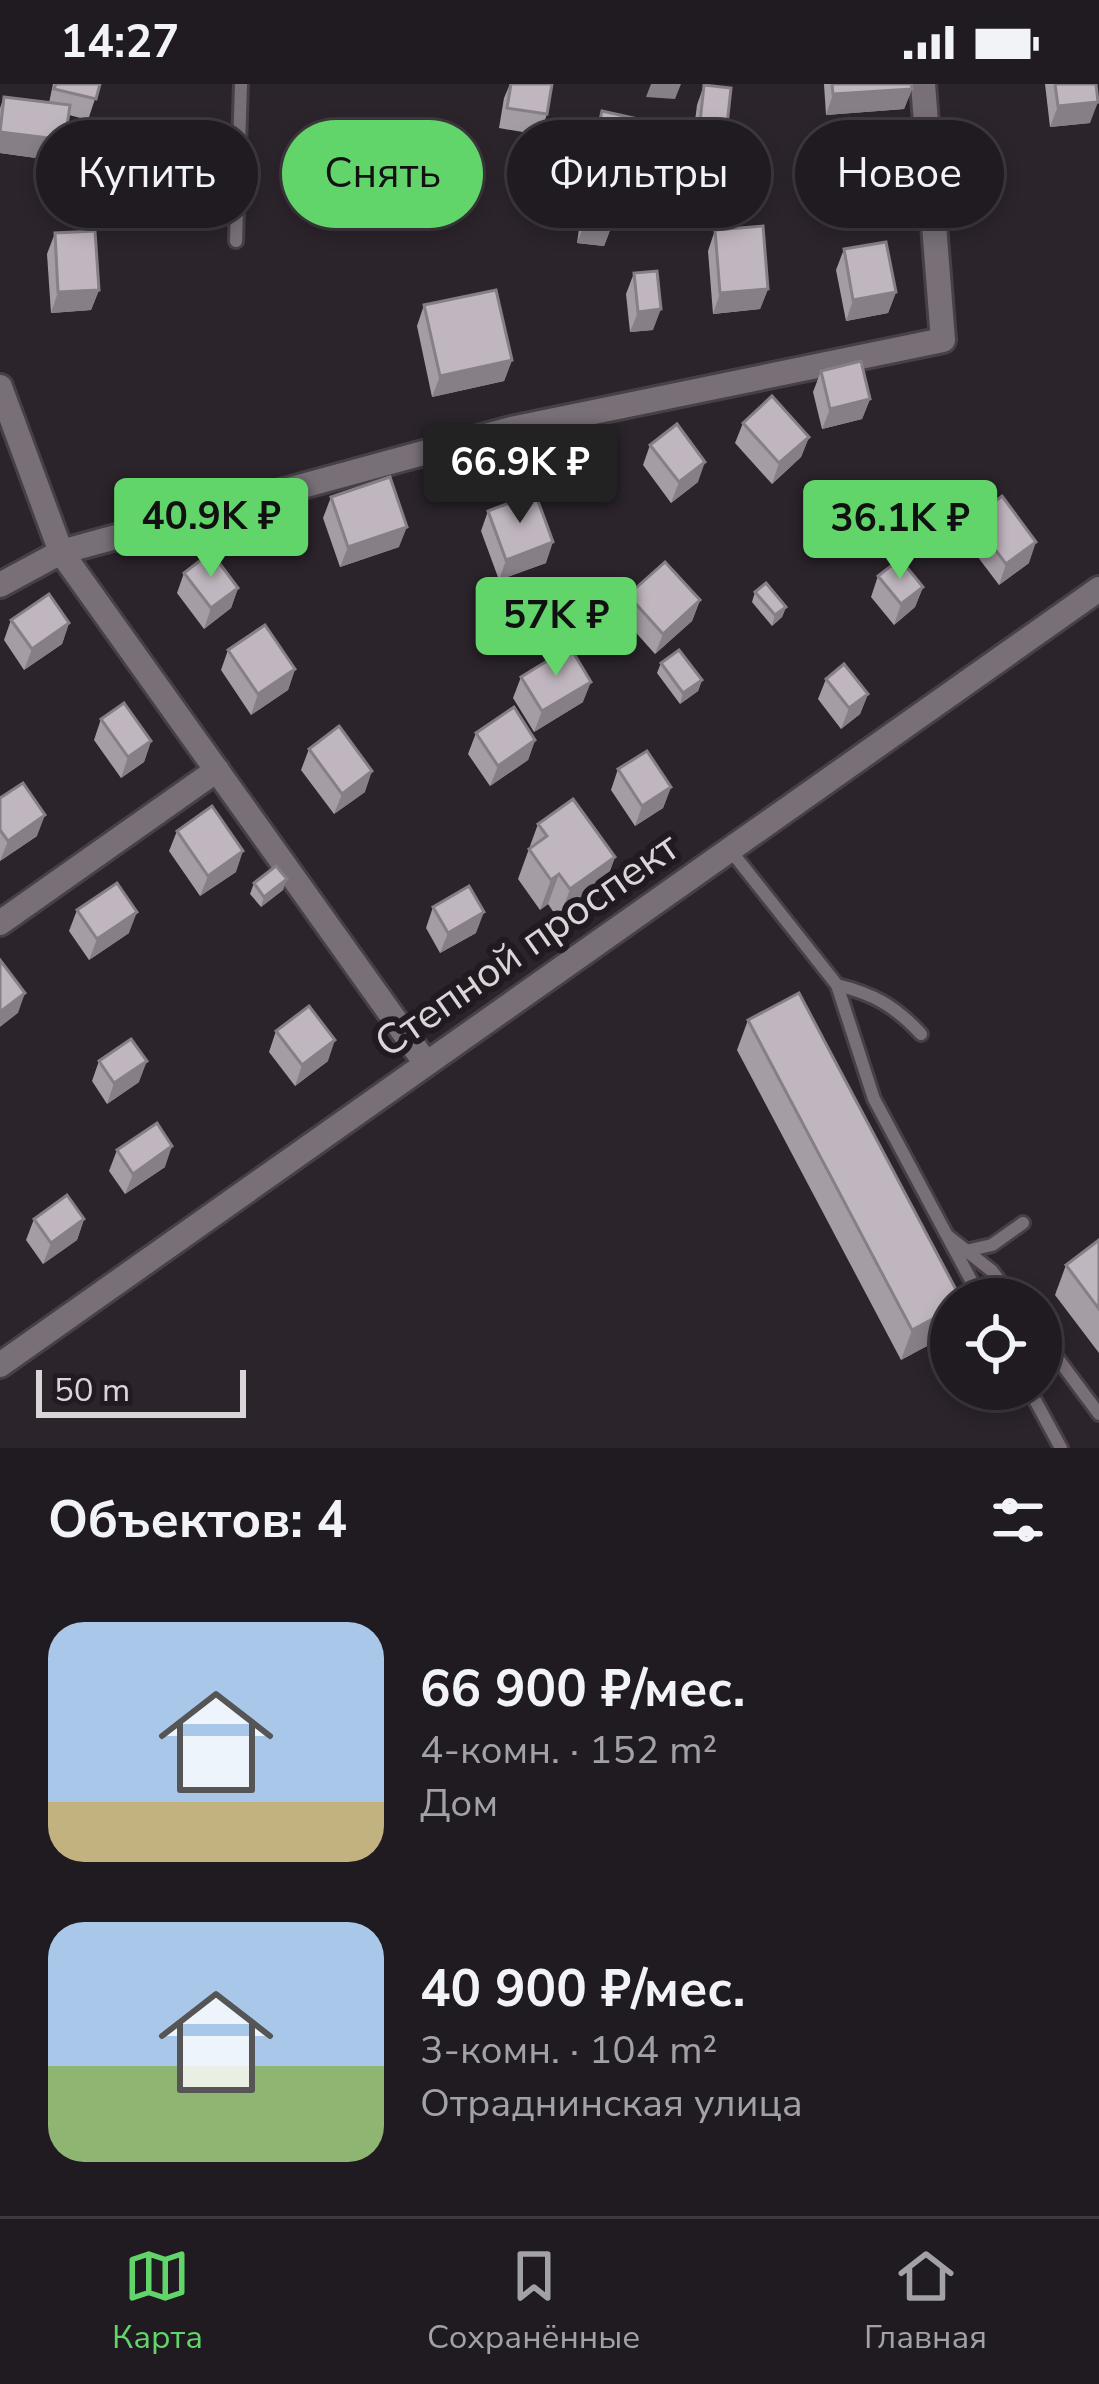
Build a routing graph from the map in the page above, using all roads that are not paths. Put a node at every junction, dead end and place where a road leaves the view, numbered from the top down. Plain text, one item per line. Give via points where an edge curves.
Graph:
1 (241, 84) edge
2 (923, 84) edge
3 (236, 241) dead end
4 (0, 387) edge
5 (61, 552) junction
6 (0, 585) edge
7 (1099, 589) edge
8 (218, 770) junction
9 (731, 851) junction
10 (0, 923) edge
11 (837, 985) junction
12 (921, 1034) dead end
13 (425, 1063) junction
14 (1023, 1223) dead end
15 (948, 1237) junction
16 (970, 1250) junction
17 (970, 1278) edge
18 (995, 1278) edge
19 (1062, 1364) edge
20 (0, 1365) edge
21 (1040, 1410) edge
22 (1099, 1414) edge
23 (1061, 1448) edge

1 - 3 lane
2 - 5 street via 943,340 511,429
4 - 5 street
5 - 6 street
5 - 8 street
7 - 9 street, Степной проспект
8 - 10 street
8 - 13 street
9 - 11 lane
9 - 13 street, Степной проспект
11 - 12 lane via 897,1008
11 - 15 lane via 874,1099
13 - 20 street, Степной проспект
14 - 16 lane
15 - 16 lane
15 - 17 lane
16 - 18 lane
19 - 22 lane
21 - 23 lane

